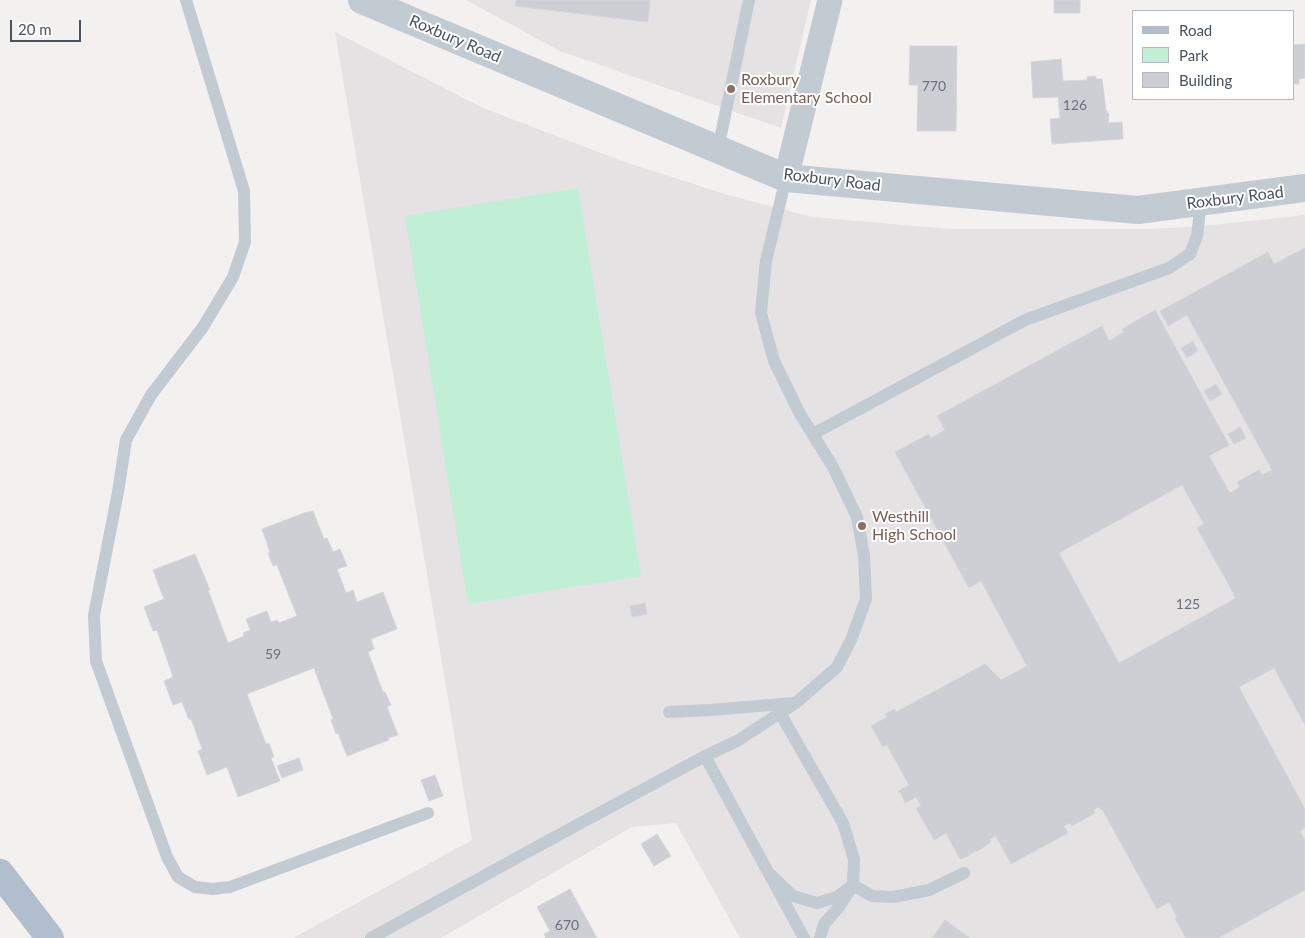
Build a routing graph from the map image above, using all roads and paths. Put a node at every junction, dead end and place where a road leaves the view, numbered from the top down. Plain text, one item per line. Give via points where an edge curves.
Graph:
1 (186, 0) edge
2 (362, 0) edge
3 (749, 0) edge
4 (830, 0) edge
5 (718, 149) junction
6 (786, 178) junction
7 (1305, 188) edge
8 (1201, 202) junction
9 (812, 434) junction
10 (797, 702) junction
11 (669, 712) dead end
12 (780, 713) junction
13 (705, 756) junction
14 (428, 814) dead end
15 (768, 872) junction
16 (0, 873) edge
17 (964, 873) dead end
18 (853, 885) junction
19 (50, 938) edge
20 (371, 938) edge
21 (804, 938) edge
22 (820, 938) edge

1 - 14 lane via 244,191 244,242 233,277 223,294 203,327 151,395 126,440 94,615 96,661 167,857 178,877 195,887 230,887
2 - 5 street, Roxbury Road
3 - 5 lane
4 - 6 street
5 - 6 street, Roxbury Road
6 - 8 street, Roxbury Road via 1138,210
6 - 9 lane via 766,261 762,313 774,361
7 - 8 street, Roxbury Road
8 - 9 lane via 1197,236 1190,254 1169,268 1026,320
9 - 10 lane via 833,466 858,517 866,599 837,667
10 - 11 lane
10 - 12 lane
12 - 13 lane via 737,742
12 - 18 lane via 843,823 854,859
13 - 15 lane
13 - 20 lane
15 - 18 lane via 793,896 817,904 837,897
15 - 21 lane
16 - 19 main road
17 - 18 lane via 929,890 893,897 872,896
18 - 22 lane via 824,924

